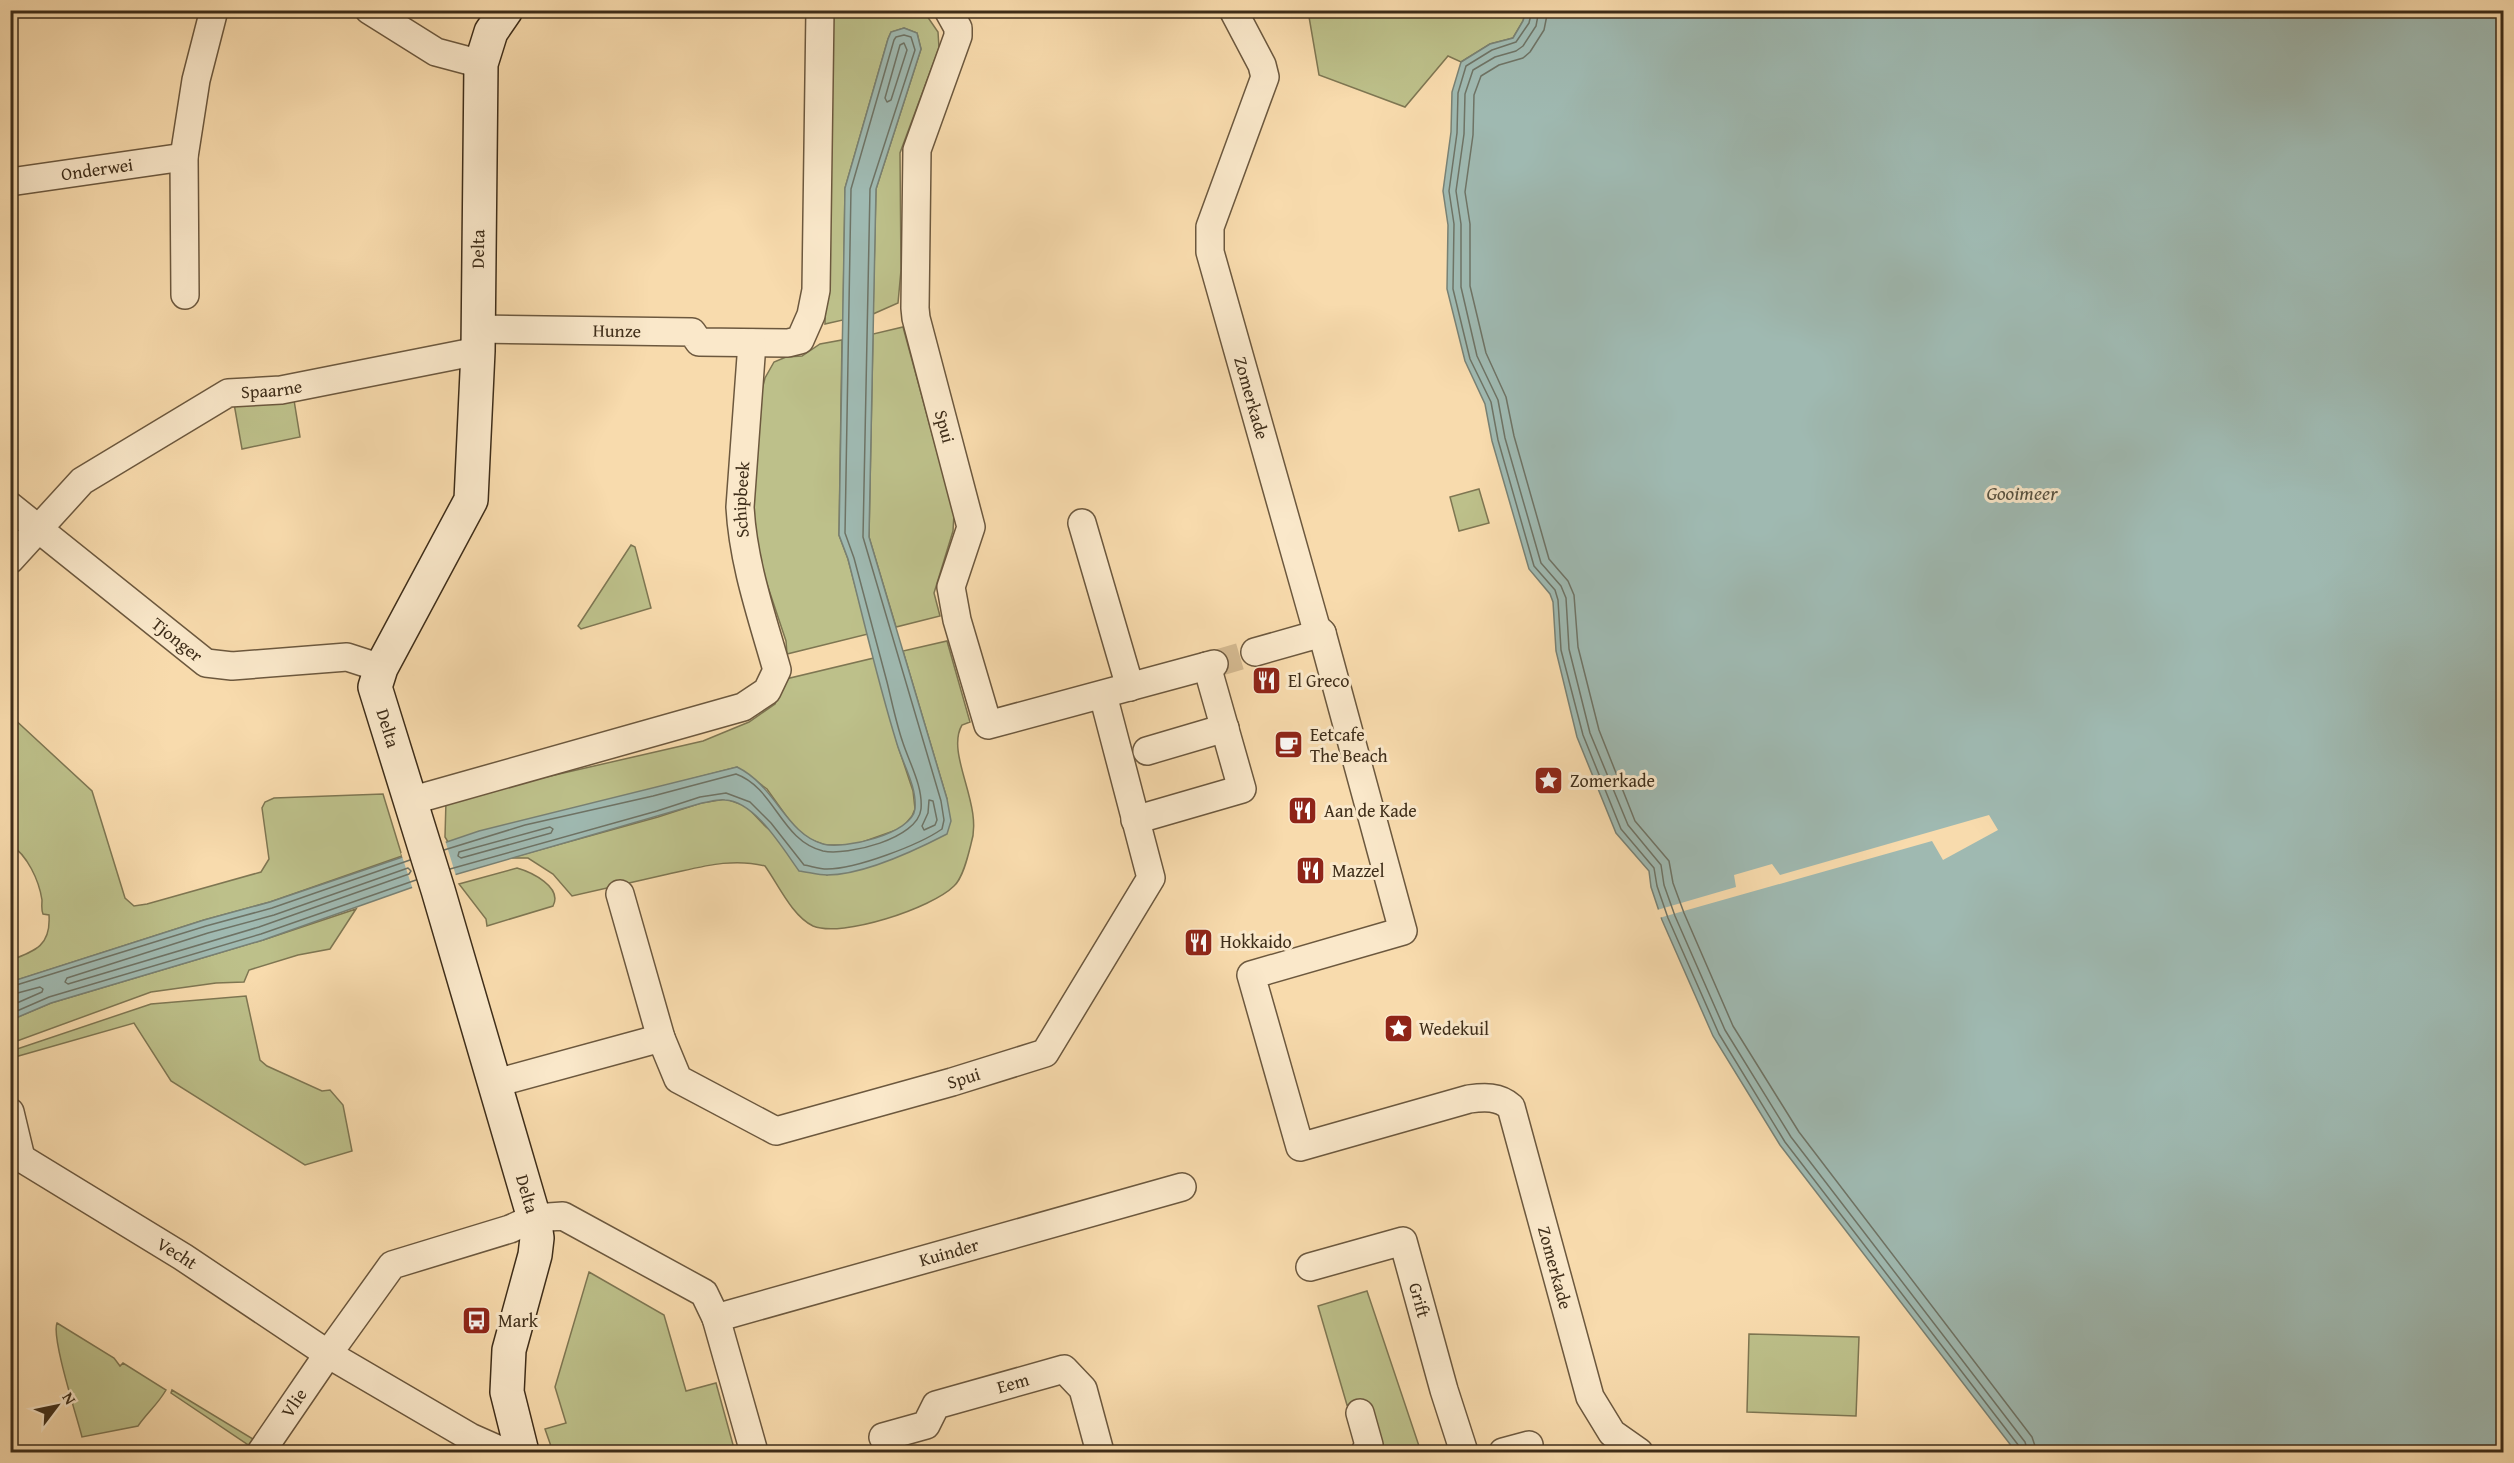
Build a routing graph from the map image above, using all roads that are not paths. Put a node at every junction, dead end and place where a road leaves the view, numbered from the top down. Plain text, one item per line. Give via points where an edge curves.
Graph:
1 (214, 10) edge
2 (369, 10) edge
3 (506, 10) edge
4 (820, 10) edge
5 (948, 10) edge
6 (1233, 10) edge
7 (481, 64) junction
8 (184, 157) junction
9 (10, 182) edge
10 (184, 295) dead end
11 (477, 340) junction
12 (752, 343) junction
13 (10, 506) edge
14 (1082, 523) dead end
15 (38, 530) junction
16 (10, 560) edge
17 (1322, 633) junction
18 (1255, 652) tunnel mouth
19 (381, 668) junction
20 (1130, 687) junction
21 (1103, 695) junction
22 (1225, 728) junction
23 (1147, 751) dead end
24 (410, 801) junction
25 (1135, 820) junction
26 (620, 894) dead end
27 (661, 1038) junction
28 (496, 1083) junction
29 (10, 1112) edge
30 (16, 1159) edge
31 (1182, 1187) dead end
32 (534, 1218) junction
33 (1310, 1267) dead end
34 (716, 1318) junction
35 (328, 1354) junction
36 (1360, 1413) dead end
37 (883, 1437) dead end
38 (1529, 1445) dead end
39 (522, 1451) edge
40 (261, 1452) edge
41 (754, 1452) edge
42 (1100, 1452) edge
43 (1365, 1452) edge
44 (1464, 1452) edge
45 (1503, 1452) edge
46 (1639, 1452) edge

1 - 8 street via 196,80
2 - 7 street via 436,52
3 - 7 street, Delta via 491,32
4 - 12 street via 813,308 800,340
5 - 21 street, Spui via 958,36 917,150 915,308 971,527 952,579 954,604 988,725
6 - 17 street, Zomerkade via 1265,77 1210,227 1210,252 1316,627
7 - 11 street, Delta
8 - 9 street, Onderwei
8 - 10 street
11 - 12 street, Hunze via 692,332 699,342
11 - 15 street, Spaarne via 280,390 228,393 82,481
11 - 19 street, Delta via 471,500
12 - 24 street, Schipbeek via 741,534 777,670 767,691 743,707
13 - 15 street, Tjonger
14 - 20 street
15 - 16 street
15 - 19 street, Tjonger via 206,663 232,666 347,657
17 - 18 street
17 - 46 street, Zomerkade via 1403,931 1251,975 1300,1147 1469,1099 1494,1099 1511,1107 1590,1396 1612,1433
19 - 24 street, Delta via 375,687
20 - 21 street, Spui
20 - 22 street, Spui via 1210,665
21 - 25 street, Spui
22 - 23 street
22 - 25 street, Spui via 1242,789
24 - 28 street, Delta
25 - 27 street, Spui via 1151,878 1045,1053 776,1131 678,1079
26 - 27 street, Spui
27 - 28 street
28 - 32 street, Delta
29 - 30 street, Vecht
30 - 35 street, Vecht via 183,1257
31 - 34 street, Kuinder
32 - 34 street via 563,1216 704,1293
32 - 35 street via 392,1265
32 - 39 street, Delta via 535,1255 509,1350 507,1392
33 - 44 street, Grift via 1403,1240
34 - 41 street
35 - 39 street via 470,1437 504,1452
35 - 40 street, Vlie
36 - 43 street via 1369,1445
37 - 42 street, Eem via 926,1425 936,1405 1064,1369 1083,1389
38 - 45 street

